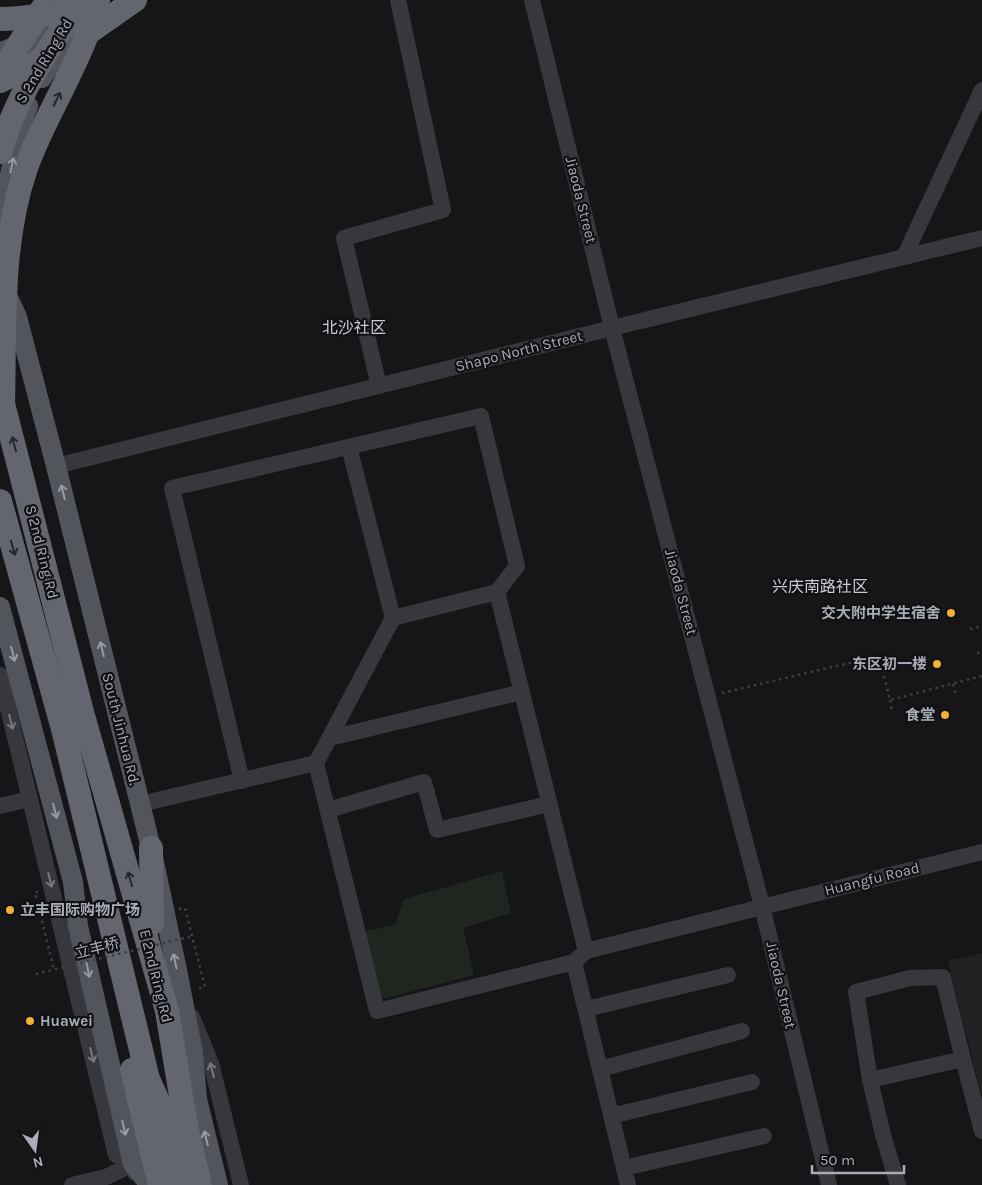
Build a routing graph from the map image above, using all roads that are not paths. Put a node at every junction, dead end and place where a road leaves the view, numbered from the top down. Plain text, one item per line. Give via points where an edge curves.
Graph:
1 (48, 0) edge
2 (82, 0) edge
3 (98, 0) edge
4 (108, 0) edge
5 (118, 0) edge
6 (135, 0) edge
7 (398, 0) edge
8 (532, 0) edge
9 (0, 19) edge
10 (0, 52) edge
11 (0, 81) edge
12 (982, 90) edge
13 (0, 152) edge
14 (982, 238) edge
15 (904, 257) junction
16 (0, 279) edge
17 (17, 317) junction
18 (612, 328) junction
19 (379, 386) junction
20 (1, 399) edge
21 (349, 446) junction
22 (56, 466) junction
23 (0, 501) edge
24 (497, 592) junction
25 (0, 607) edge
26 (393, 618) junction
27 (0, 674) edge
28 (522, 692) junction
29 (82, 712) joint
30 (63, 729) joint
31 (330, 738) junction
32 (316, 763) junction
33 (242, 781) junction
34 (30, 799) junction
35 (140, 804) junction
36 (549, 804) junction
37 (0, 806) edge
38 (328, 810) junction
39 (151, 848) junction
40 (982, 852) edge
41 (762, 906) junction
42 (109, 918) junction
43 (152, 955) junction
44 (580, 956) junction
45 (728, 975) dead end
46 (182, 993) junction
47 (586, 1009) junction
48 (166, 1011) junction
49 (742, 1031) dead end
50 (193, 1053) junction
51 (963, 1059) junction
52 (600, 1069) junction
53 (870, 1080) junction
54 (752, 1082) dead end
55 (611, 1116) junction
56 (176, 1123) junction
57 (982, 1131) edge
58 (764, 1136) dead end
59 (132, 1164) junction
60 (624, 1168) junction
61 (825, 1184) edge
62 (72, 1185) edge
63 (139, 1185) edge
64 (150, 1185) edge
65 (160, 1185) edge
66 (182, 1185) edge
67 (200, 1185) edge
68 (218, 1185) edge
69 (241, 1185) edge
70 (628, 1185) edge
71 (898, 1185) edge

1 - 11 highway, S 2nd Ring Rd, bridge via 15,50
2 - 13 highway, S 2nd Ring Rd, bridge via 31,77
3 - 9 highway, bridge via 53,13
20 -> 3 highway, S 2nd Ring Rd, bridge via 13,218 36,143 81,51
4 - 10 main road via 76,21
17 -> 5 main road via 5,256 5,197 21,125 31,96 47,68
6 - 11 highway, bridge via 66,47
7 - 19 street via 443,210 344,238
8 - 18 street, Jiaoda Street
12 - 15 street
14 - 15 street, Shapo North Street
15 - 18 street, Shapo North Street
16 - 17 main road, South Jinhua Rd.
17 - 22 main road, South Jinhua Rd.
18 - 19 street, Shapo North Street
18 - 41 street, Jiaoda Street
19 - 22 street, Shapo North Street
29 -> 20 highway, S 2nd Ring Rd, bridge
21 - 24 street via 481,416 517,566
21 - 26 street
21 - 33 street via 172,488
35 -> 22 main road, South Jinhua Rd.
23 -> 30 highway, S 2nd Ring Rd
24 - 26 street
24 - 28 street
25 -> 59 main road via 73,882 78,926
26 - 31 street
27 -> 34 street
28 - 31 street
28 - 36 street
43 -> 29 highway, E 2nd Ring Rd
30 - 42 highway, E 2nd Ring Rd
31 - 32 street
32 - 33 street
32 - 38 street
33 - 35 street
34 - 37 street
34 -> 59 street via 116,1155
35 - 39 main road, South Jinhua Rd.
36 - 38 street via 437,830 424,782
36 - 44 street
38 - 44 street, Huangfu Road via 376,1011
39 - 43 highway
46 -> 39 main road, South Jinhua Rd.
40 - 41 street, Huangfu Road
41 - 44 street, Huangfu Road
41 - 61 street, Jiaoda Street
42 - 56 highway, E 2nd Ring Rd via 148,1079
42 - 65 highway via 122,1025
43 - 48 highway, E 2nd Ring Rd
44 - 47 street
45 - 47 street
46 - 50 main road, South Jinhua Rd.
69 -> 46 street via 211,1063
47 - 52 street
48 - 50 highway
48 - 56 highway, E 2nd Ring Rd
49 - 52 street
68 -> 50 main road, South Jinhua Rd. via 197,1099
51 - 53 street
51 - 53 street via 943,977 910,978 856,992
51 - 57 street
52 - 55 street
53 - 71 street
54 - 55 street
55 - 60 street
56 - 66 highway, E 2nd Ring Rd
56 - 67 highway, E 2nd Ring Rd, bridge
58 - 60 street
59 - 62 street via 106,1177
59 - 63 street
59 - 64 main road
60 - 70 street

